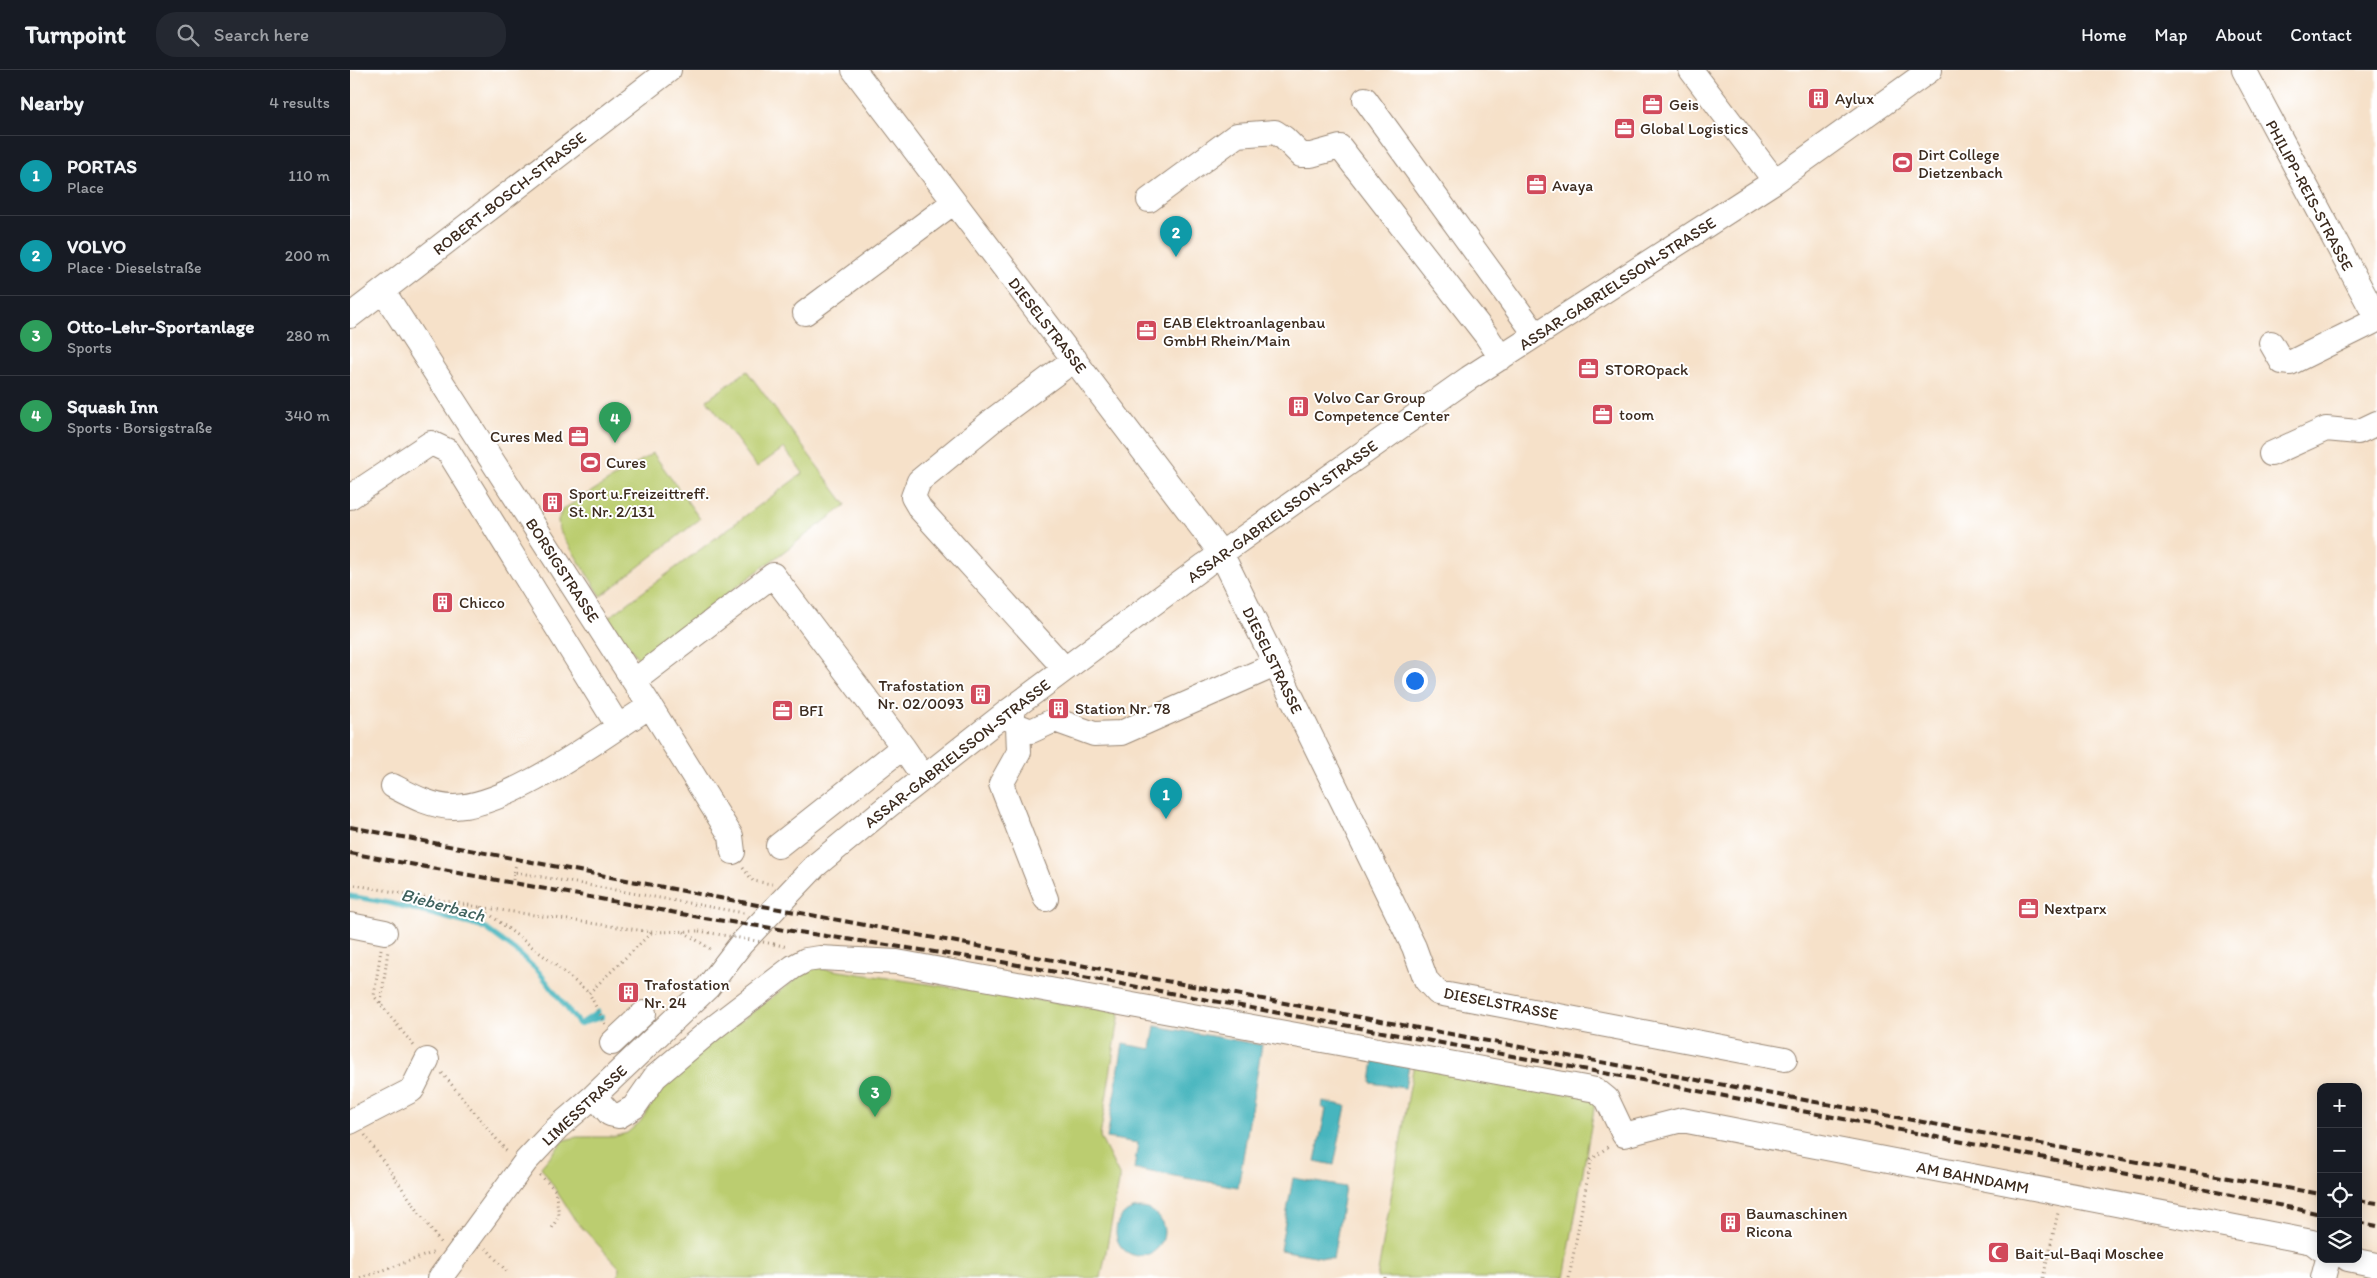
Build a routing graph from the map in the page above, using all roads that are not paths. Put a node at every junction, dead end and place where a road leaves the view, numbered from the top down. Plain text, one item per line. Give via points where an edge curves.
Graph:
1 (669, 70) edge
2 (854, 70) edge
3 (1691, 70) edge
4 (1930, 70) edge
5 (2244, 70) edge
6 (1365, 99) dead end
7 (1775, 181) junction
8 (1149, 200) dead end
9 (954, 202) junction
10 (383, 290) junction
11 (805, 313) dead end
12 (350, 316) edge
13 (2377, 320) edge
14 (1536, 335) junction
15 (2271, 343) dead end
16 (1501, 358) junction
17 (1075, 359) junction
18 (2377, 423) edge
19 (2271, 454) dead end
20 (350, 497) edge
21 (1221, 554) junction
22 (1276, 665) junction
23 (1065, 670) junction
24 (634, 681) junction
25 (650, 706) junction
26 (1012, 720) junction
27 (618, 726) junction
28 (902, 747) junction
29 (924, 778) junction
30 (393, 786) dead end
31 (778, 846) dead end
32 (733, 852) dead end
33 (1046, 899) dead end
34 (350, 925) edge
35 (386, 935) road end
36 (741, 944) joint
37 (644, 1013) dead end
38 (612, 1043) road end
39 (1785, 1059) dead end
40 (427, 1060) road end
41 (594, 1096) junction
42 (352, 1120) edge
43 (2317, 1246) edge
44 (2362, 1262) edge
45 (2327, 1263) edge
46 (2377, 1265) edge
47 (440, 1278) edge
48 (2323, 1278) edge

1 - 10 street, ROBERT-BOSCH-STRASSE
2 - 9 street, DIESELSTRASSE
3 - 7 street
4 - 7 street, ASSAR-GABRIELSSON-STRASSE
5 - 13 street, PHILIPP-REIS-STRASSE
6 - 14 street
7 - 14 street, ASSAR-GABRIELSSON-STRASSE
8 - 16 street via 1237,135 1274,132 1300,155 1340,147
9 - 11 street
9 - 17 street, DIESELSTRASSE
10 - 12 street, ROBERT-BOSCH-STRASSE
10 - 24 street, BORSIGSTRASSE
13 - 15 street via 2290,363 2282,362
14 - 16 street, ASSAR-GABRIELSSON-STRASSE
16 - 21 street, ASSAR-GABRIELSSON-STRASSE
17 - 21 street, DIESELSTRASSE
17 - 23 street via 919,481 912,497
18 - 19 street via 2358,432 2326,429
20 - 27 street via 431,443 448,452
21 - 22 street, DIESELSTRASSE
21 - 23 street, ASSAR-GABRIELSSON-STRASSE
22 - 26 street via 1121,733 1094,734 1055,720 1031,731
22 - 39 street, DIESELSTRASSE via 1414,946 1426,980 1438,993
23 - 26 street, ASSAR-GABRIELSSON-STRASSE
24 - 25 street, BORSIGSTRASSE
24 - 28 street via 773,575
25 - 27 street
25 - 32 street, BORSIGSTRASSE via 731,836
26 - 29 street, ASSAR-GABRIELSSON-STRASSE
26 - 33 street via 1019,752 1001,784
27 - 30 street via 530,782 480,803 453,807 422,801
28 - 29 street
28 - 31 street
29 - 36 street, ASSAR-GABRIELSSON-STRASSE via 815,866
34 - 35 street
36 - 41 street, LIMESSTRASSE via 708,987
37 - 38 street
40 - 42 street via 412,1090
41 - 43 street, AM BAHNDAMM via 610,1114 619,1116 627,1112 655,1077 712,1029 806,960 897,962 1596,1090 1607,1099 1624,1135 1682,1120 2312,1242
41 - 47 street, LIMESSTRASSE via 556,1128 526,1161
44 - 46 street
45 - 48 street

